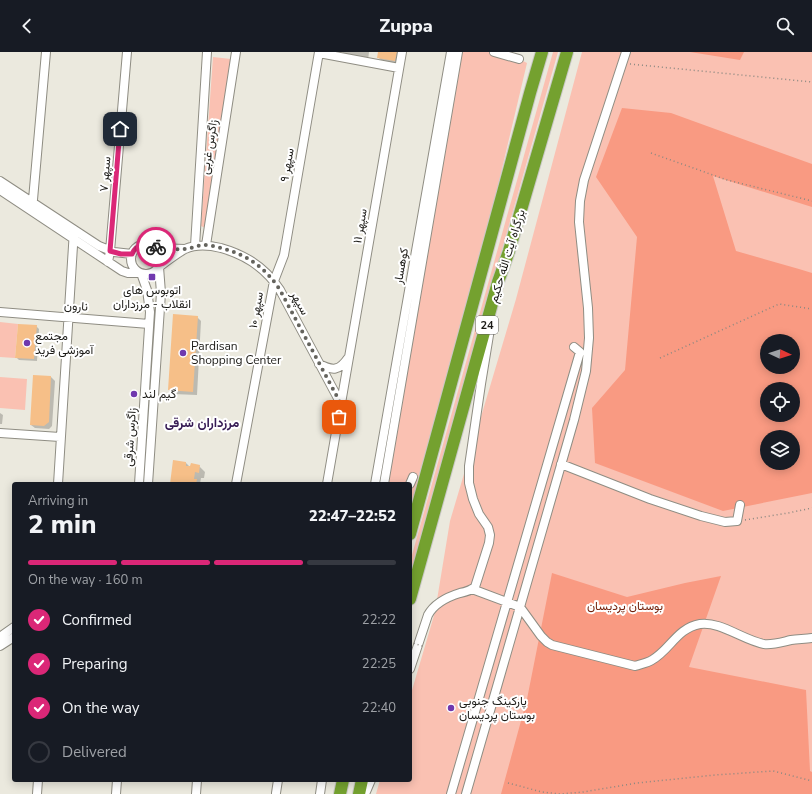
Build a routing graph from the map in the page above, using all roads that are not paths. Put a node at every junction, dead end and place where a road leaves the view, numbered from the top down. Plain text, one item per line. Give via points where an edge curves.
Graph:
1 (46, 52) edge
2 (127, 52) edge
3 (207, 52) edge
4 (236, 52) edge
5 (319, 52) edge
6 (402, 52) edge
7 (451, 52) edge
8 (458, 52) edge
9 (494, 52) edge
10 (541, 52) edge
11 (567, 52) edge
12 (626, 52) edge
13 (519, 59) dead end
14 (400, 68) junction
15 (0, 181) edge
16 (0, 190) edge
17 (32, 207) junction
18 (73, 234) junction
19 (206, 245) junction
20 (195, 246) junction
21 (156, 248) junction
22 (185, 249) junction
23 (110, 251) junction
24 (132, 254) junction
25 (108, 262) junction
26 (159, 267) junction
27 (141, 273) junction
28 (274, 281) junction
29 (498, 282) junction
30 (161, 292) junction
31 (148, 295) junction
32 (0, 312) edge
33 (68, 318) junction
34 (149, 324) junction
35 (574, 347) dead end
36 (350, 356) junction
37 (319, 364) junction
38 (341, 404) junction
39 (0, 433) edge
40 (60, 437) junction
41 (561, 464) junction
42 (58, 482) edge
43 (139, 482) edge
44 (148, 482) edge
45 (236, 482) edge
46 (327, 482) edge
47 (375, 482) edge
48 (384, 482) edge
49 (740, 505) dead end
50 (412, 527) edge
51 (472, 589) junction
52 (412, 592) edge
53 (507, 603) junction
54 (520, 607) junction
55 (12, 628) edge
56 (0, 637) edge
57 (812, 638) edge
58 (12, 639) edge
59 (0, 646) edge
60 (412, 663) edge
61 (38, 782) edge
62 (117, 782) edge
63 (197, 782) edge
64 (278, 782) edge
65 (322, 782) edge
66 (343, 782) edge
67 (362, 782) edge
68 (370, 782) edge
69 (276, 793) edge
70 (37, 794) edge
71 (116, 794) edge
72 (196, 794) edge
73 (320, 794) edge
74 (340, 794) edge
75 (359, 794) edge
76 (365, 794) edge
77 (451, 794) edge
78 (466, 794) edge

1 - 17 street
2 - 23 street, سپهر ۷
3 - 20 street, زاگرس غربی
4 - 19 street, زاگرس غربی
5 - 14 street
5 - 28 street, سپهر ۹ via 284,255
6 - 14 street, سپهر ۱۱
7 - 47 street, کوهسار
8 - 48 street
9 - 13 street
10 - 50 highway, بزرگراه آیت الله حکیم / 24
11 - 29 highway, بزرگراه آیت الله حکیم / 24
12 - 41 street via 584,180 580,201 579,222 589,338 586,371
14 - 36 street, سپهر ۱۱
15 - 17 street
16 - 17 street
17 - 18 street
18 - 23 street
18 - 25 street
18 - 33 street
19 - 20 street, سپهر
19 - 28 street, سپهر via 241,255
20 - 22 street, سپهر
21 - 22 street
21 - 24 street via 152,245 142,245
21 - 26 street via 161,256
22 - 26 street
23 - 24 street
23 - 25 street, سپهر ۷
24 - 27 street via 131,261
25 - 27 street via 122,271
26 - 27 street via 151,273
26 - 30 street, زاگرس شرقی
27 - 31 street, زاگرس شرقی
28 - 37 street, سپهر
28 - 45 street, سپهر ۱۰
29 - 51 street via 469,466 469,483 473,499 488,527 490,539
29 - 52 highway, بزرگراه آیت الله حکیم / 24
30 - 31 street via 153,285
30 - 44 street, زاگرس شرقی
31 - 34 street, زاگرس شرقی
32 - 33 street, نارون
33 - 34 street, نارون
33 - 40 street
34 - 43 street, زاگرس شرقی
35 - 53 street via 580,352
36 - 37 street via 337,369
36 - 38 street, سپهر ۱۱
37 - 38 street, سپهر
38 - 46 street, سپهر ۱۱
39 - 40 street
40 - 42 street
41 - 49 street via 650,499 725,522 737,521
41 - 54 street
51 - 53 street
51 - 60 street via 449,597 430,611
53 - 54 street
53 - 77 street
54 - 57 street via 541,636 552,645 635,666 653,660 689,627 701,624 718,626 764,644
54 - 78 street
55 - 56 street
58 - 59 street
61 - 70 street
62 - 71 street
63 - 72 street
64 - 69 street
65 - 73 street
66 - 74 highway
67 - 75 highway
68 - 76 street

